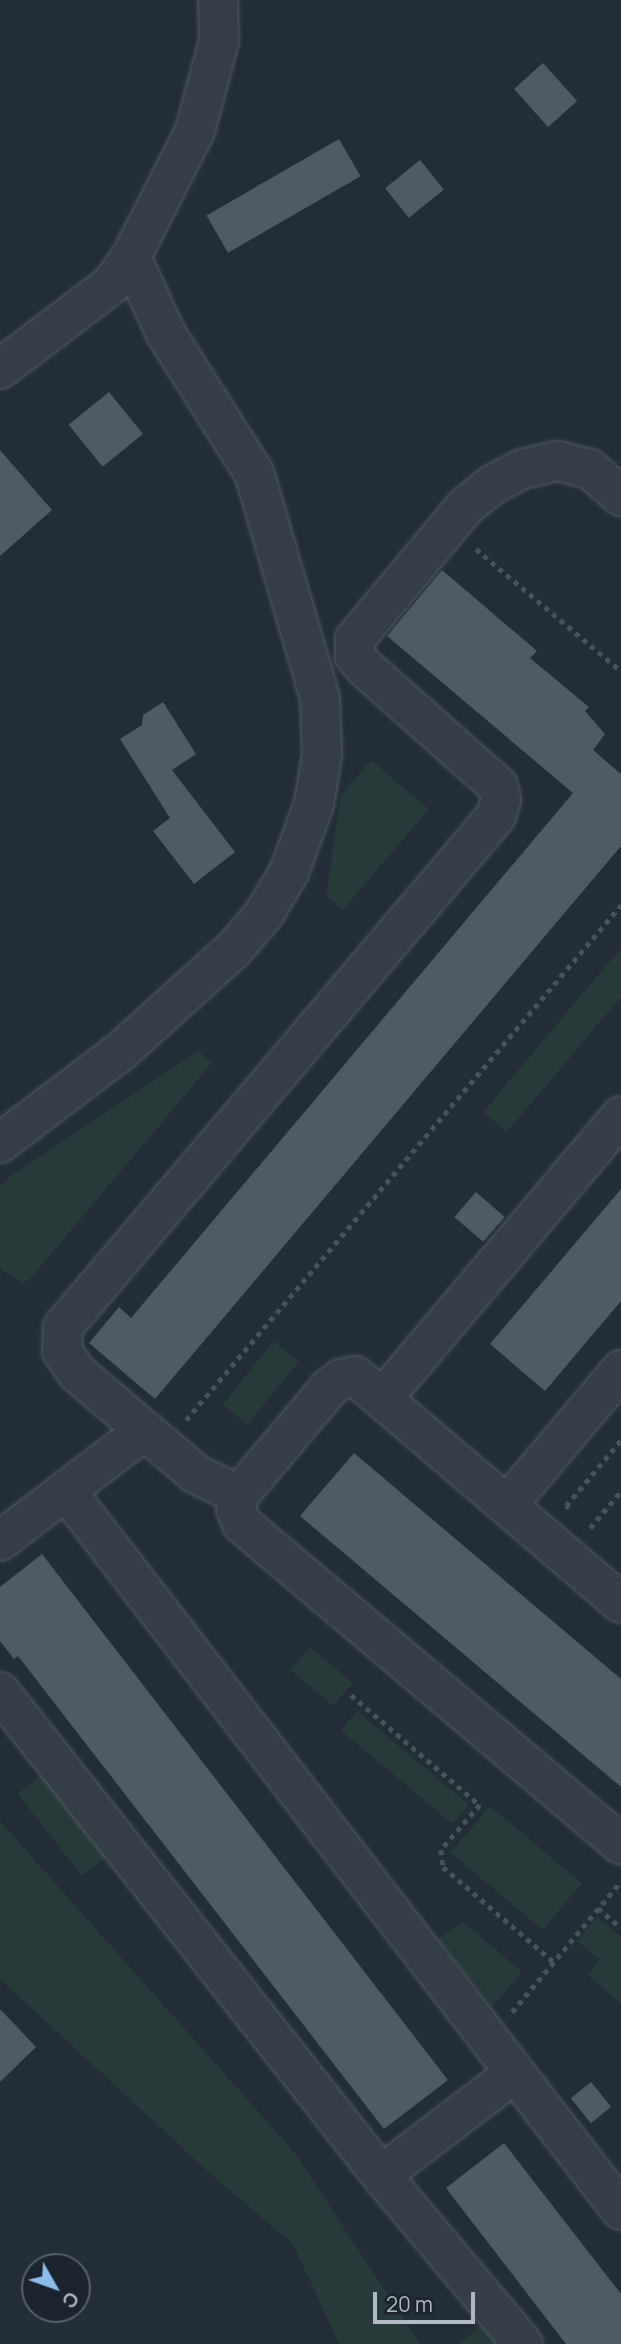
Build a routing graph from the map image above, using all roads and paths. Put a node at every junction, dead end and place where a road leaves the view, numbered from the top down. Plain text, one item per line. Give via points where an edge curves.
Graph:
1 (218, 0) edge
2 (131, 257) junction
3 (0, 369) edge
4 (621, 496) edge
5 (449, 526) junction
6 (621, 670) edge
7 (621, 905) edge
8 (621, 1116) edge
9 (0, 1143) edge
10 (621, 1370) edge
11 (382, 1399) junction
12 (154, 1439) junction
13 (621, 1440) edge
14 (66, 1491) junction
15 (621, 1491) edge
16 (239, 1495) junction
17 (507, 1506) junction
18 (574, 1513) dead end
19 (582, 1520) dead end
20 (591, 1527) junction
21 (0, 1541) edge
22 (566, 1556) junction
23 (621, 1603) edge
24 (0, 1692) edge
25 (351, 1695) dead end
26 (621, 1844) edge
27 (621, 1881) edge
28 (598, 1908) junction
29 (621, 1928) edge
30 (554, 1962) junction
31 (489, 2039) junction
32 (515, 2073) junction
33 (381, 2175) junction
34 (621, 2210) edge
35 (523, 2344) edge

1 - 2 street via 219,41 195,131
2 - 3 street via 112,284
2 - 9 street via 165,332 254,473 320,698 322,755 314,804 289,872 264,914 235,948 120,1052
4 - 5 street via 590,469 558,461 522,470 492,485
5 - 6 path
5 - 12 street via 355,639 355,656 489,777 498,786 501,800 495,816 63,1327 62,1350 77,1373
7 - 12 path
8 - 11 street
10 - 17 street
11 - 16 street via 355,1376 341,1378
11 - 17 street
12 - 14 street
12 - 16 street via 195,1474
13 - 18 path via 566,1506
14 - 21 street
14 - 31 street
15 - 20 path
16 - 26 street via 236,1509 242,1524
17 - 22 street
19 - 20 path
20 - 22 path
22 - 23 street
24 - 33 street
25 - 30 path via 480,1805 441,1850 443,1867
27 - 28 path
28 - 29 path
28 - 30 path
30 - 31 path
31 - 32 street
32 - 33 street
32 - 34 street
33 - 35 street

